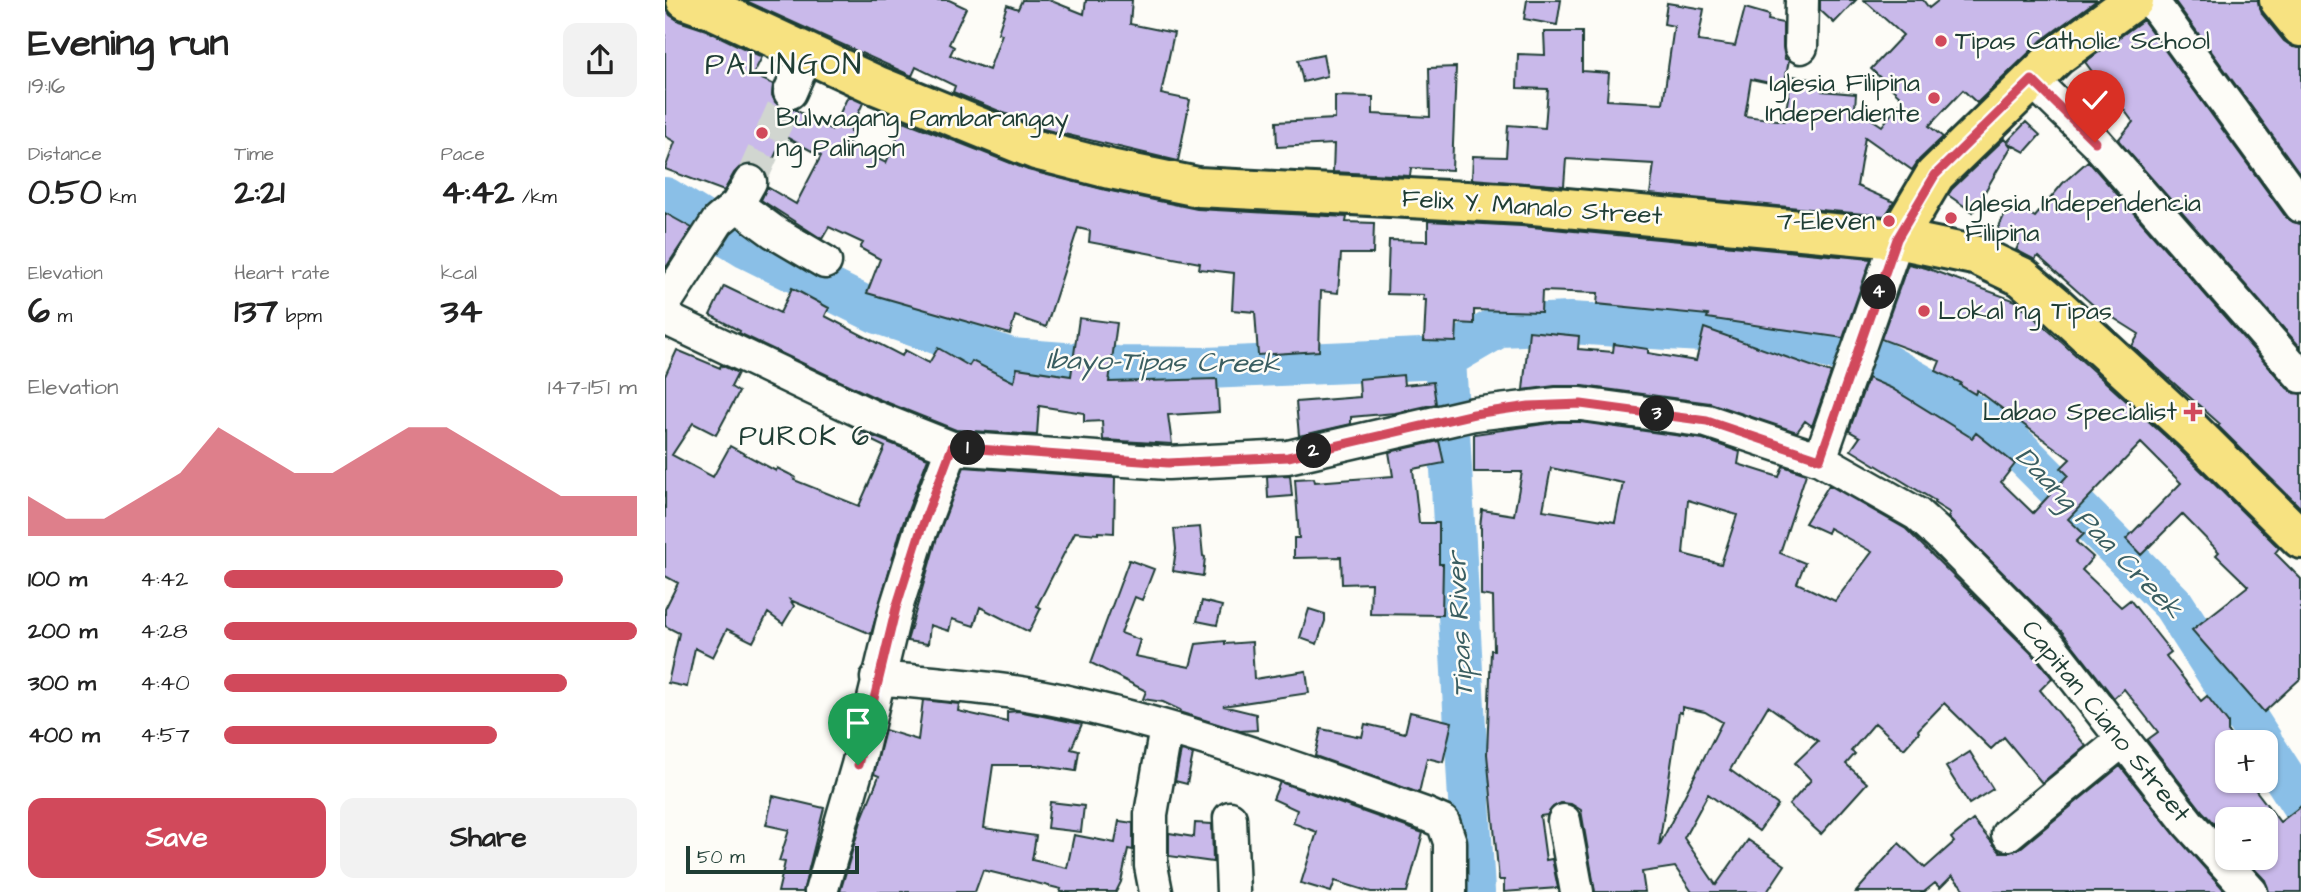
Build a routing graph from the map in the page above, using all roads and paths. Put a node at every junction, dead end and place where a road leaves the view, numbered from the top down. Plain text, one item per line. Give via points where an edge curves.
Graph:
1 (1803, 0) edge
2 (2134, 0) edge
3 (2151, 0) edge
4 (2279, 0) edge
5 (707, 3) edge
6 (2301, 27) edge
7 (1801, 47) dead end
8 (807, 53) junction
9 (2032, 80) junction
10 (790, 92) tunnel mouth
11 (2301, 205) edge
12 (1897, 239) junction
13 (825, 262) dead end
14 (665, 303) edge
15 (665, 318) edge
16 (2301, 376) edge
17 (952, 447) junction
18 (1820, 459) junction
19 (2301, 539) edge
20 (877, 678) junction
21 (1166, 728) junction
22 (2123, 740) junction
23 (1230, 818) dead end
24 (1564, 821) dead end
25 (2008, 834) dead end
26 (821, 892) edge
27 (1156, 892) edge
28 (1233, 892) edge
29 (1451, 892) edge
30 (1577, 892) edge
31 (2251, 892) edge

1 - 7 street
2 - 9 main road
3 - 11 street
4 - 6 main road
5 - 8 main road, Felix Y. Manalo Street
8 - 10 street
8 - 12 main road, Felix Y. Manalo Street via 1036,150 1198,187 1523,204
9 - 12 main road via 1935,175
9 - 16 street via 2095,142
12 - 18 street
12 - 19 main road, Felix Y. Manalo Street via 1978,256 2022,277 2191,430
13 - 14 street via 775,232 727,212
15 - 17 street, Capitan Ciano Street via 869,415
17 - 18 street, Capitan Ciano Street via 1168,463 1275,458 1474,414 1581,404 1707,421
17 - 20 street via 919,535
18 - 22 street, Capitan Ciano Street via 1917,514 2050,646
20 - 21 street via 997,689 1072,702
20 - 26 street via 858,765
21 - 27 street via 1151,814
21 - 29 street via 1235,747 1443,822 1450,842
22 - 25 street
22 - 31 street, Capitan Ciano Street via 2189,824
23 - 28 street
24 - 30 street

